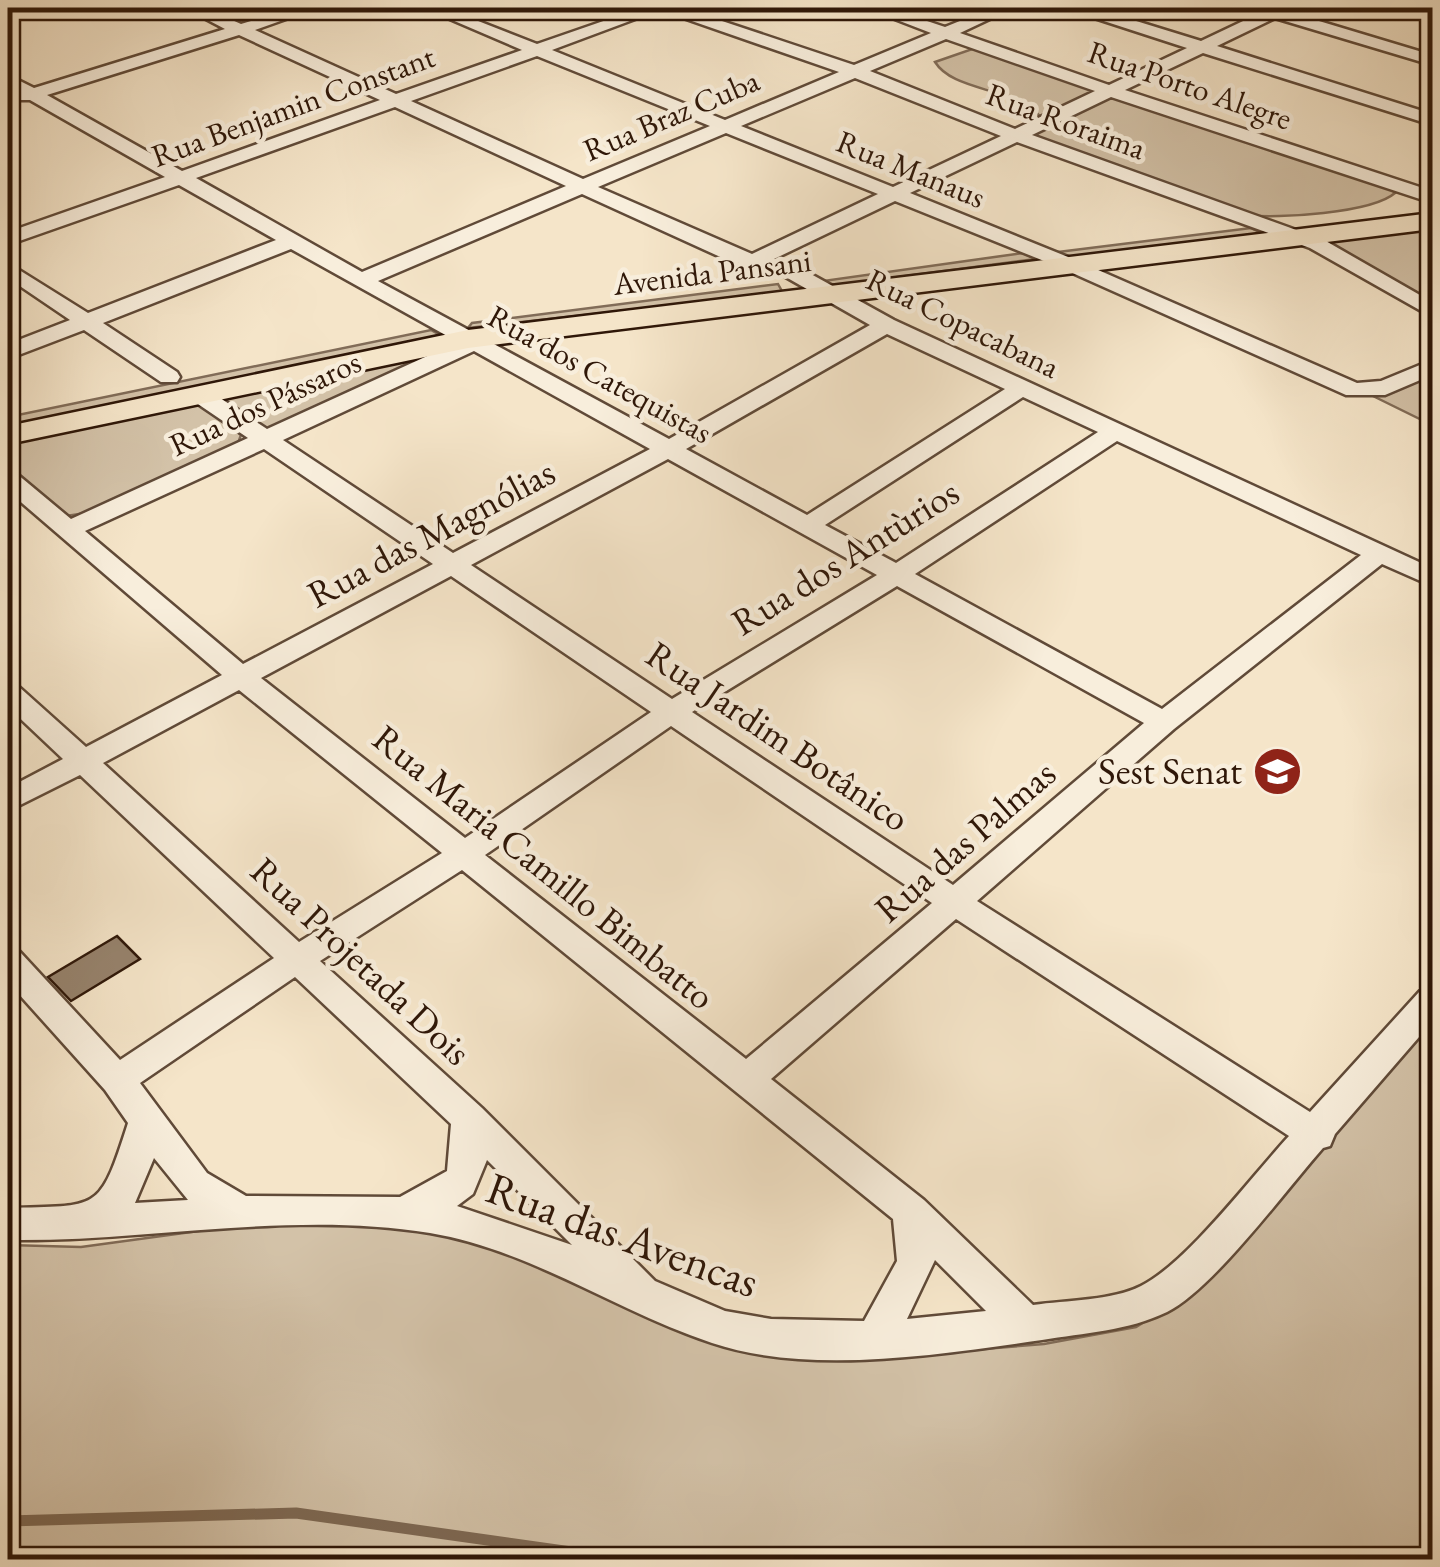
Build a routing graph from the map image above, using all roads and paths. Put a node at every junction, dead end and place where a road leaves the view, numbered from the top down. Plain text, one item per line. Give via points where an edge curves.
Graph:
1 (193, 8) edge
2 (308, 8) edge
3 (432, 8) edge
4 (654, 8) edge
5 (669, 8) edge
6 (874, 8) edge
7 (1005, 8) edge
8 (1079, 8) edge
9 (1272, 9) edge
10 (240, 29) junction
11 (946, 32) junction
12 (1202, 46) junction
13 (536, 51) junction
14 (1432, 60) edge
15 (851, 70) junction
16 (8, 80) edge
17 (1113, 92) junction
18 (33, 94) junction
19 (397, 100) junction
20 (8, 102) edge
21 (1432, 120) edge
22 (724, 126) junction
23 (1014, 135) junction
24 (182, 176) junction
25 (581, 186) junction
26 (892, 194) junction
27 (1429, 194) edge
28 (1432, 221) edge
29 (1261, 224) junction
30 (1296, 236) junction
31 (8, 239) edge
32 (292, 241) junction
33 (1029, 249) junction
34 (753, 261) junction
35 (1066, 263) junction
36 (8, 269) edge
37 (361, 280) junction
38 (816, 285) junction
39 (1432, 312) edge
40 (86, 322) junction
41 (886, 325) junction
42 (468, 336) junction
43 (8, 352) edge
44 (1432, 367) edge
45 (169, 378) junction
46 (1022, 388) junction
47 (200, 395) junction
48 (8, 412) edge
49 (1114, 432) junction
50 (8, 435) edge
51 (261, 440) junction
52 (671, 448) junction
53 (8, 478) edge
54 (808, 525) junction
55 (70, 529) junction
56 (1380, 553) junction
57 (455, 564) junction
58 (896, 575) junction
59 (1432, 578) edge
60 (239, 675) junction
61 (8, 692) edge
62 (670, 713) junction
63 (1164, 722) junction
64 (81, 761) junction
65 (8, 801) edge
66 (464, 854) junction
67 (956, 903) junction
68 (296, 960) junction
69 (8, 961) edge
70 (1432, 1000) edge
71 (117, 1080) junction
72 (746, 1080) junction
73 (468, 1118) junction
74 (146, 1123) junction
75 (1317, 1134) junction
76 (238, 1211) junction
77 (911, 1212) junction
78 (402, 1213) junction
79 (8, 1224) edge
80 (81, 1224) junction
81 (651, 1298) junction
82 (1026, 1324) junction
83 (876, 1340) junction

1 - 10 street, Rua Copacabana
2 - 10 street
3 - 13 street, Rua Manaus
4 - 13 street, Rua Benjamin Constant
5 - 15 street, Rua Roraima
6 - 11 street, Rua Porto Alegre
7 - 11 street, Rua Braz Cuba
8 - 12 street
9 - 12 street
9 - 14 street
10 - 18 street
10 - 19 street, Rua Copacabana
11 - 15 street, Rua Braz Cuba
11 - 17 street, Rua Porto Alegre
12 - 17 street
12 - 21 street
13 - 19 street, Rua Benjamin Constant
13 - 22 street, Rua Manaus
15 - 22 street, Rua Braz Cuba
15 - 23 street, Rua Roraima
16 - 18 street, Rua dos Catequistas
17 - 23 street
17 - 27 street, Rua Porto Alegre
18 - 20 street
18 - 24 street, Rua dos Catequistas
19 - 24 street, Rua Benjamin Constant
19 - 25 street, Rua Copacabana
22 - 25 street, Rua Braz Cuba
22 - 26 street, Rua Manaus
23 - 26 street
23 - 29 street, Rua Roraima
24 - 31 street, Rua Benjamin Constant
24 - 32 street, Rua dos Catequistas
25 - 34 street, Rua Copacabana
25 - 37 street, Rua Braz Cuba
26 - 33 street, Rua Manaus
26 - 34 street
27 - 29 main road, Avenida Pansani
28 - 30 main road, Avenida Pansani
29 - 30 street, Rua Roraima
29 - 33 main road, Avenida Pansani
30 - 35 main road, Avenida Pansani
30 - 39 street, Rua Roraima
32 - 37 street, Rua dos Catequistas
32 - 40 street
33 - 35 street, Rua Manaus
33 - 38 main road, Avenida Pansani
34 - 38 street, Rua Copacabana via 784,267
35 - 38 main road, Avenida Pansani
35 - 44 street, Rua Manaus via 1364,392
36 - 40 street
37 - 42 street, Rua dos Catequistas
38 - 41 street, Rua Copacabana
38 - 42 main road, Avenida Pansani
38 - 42 main road, Avenida Pansani
40 - 43 street
40 - 45 street
41 - 46 street, Rua Copacabana
41 - 52 street, Rua das Magnólias
42 - 45 main road, Avenida Pansani
42 - 47 main road, Avenida Pansani
42 - 51 street, Rua dos Pássaros
42 - 52 street, Rua dos Catequistas
45 - 48 main road, Avenida Pansani
46 - 49 street, Rua Copacabana
46 - 54 street
47 - 50 main road, Avenida Pansani
47 - 51 street, Rua Jardim Botânico
49 - 56 street, Rua Copacabana
49 - 58 street, Rua dos Antùrios
51 - 55 street, Rua dos Pássaros
51 - 57 street, Rua Jardim Botânico
52 - 54 street, Rua dos Catequistas
52 - 57 street, Rua das Magnólias
53 - 55 street, Rua Maria Camillo Bimbatto
54 - 58 street, Rua dos Catequistas
55 - 60 street, Rua Maria Camillo Bimbatto
56 - 59 street, Rua Copacabana
56 - 63 street, Rua das Palmas
57 - 60 street, Rua das Magnólias
57 - 62 street, Rua Jardim Botânico
58 - 62 street, Rua dos Antùrios
58 - 63 street, Rua dos Catequistas
60 - 64 street, Rua das Magnólias
60 - 66 street, Rua Maria Camillo Bimbatto
61 - 64 street, Rua Projetada Dois
62 - 66 street, Rua dos Antùrios
62 - 67 street, Rua Jardim Botânico
63 - 67 street, Rua das Palmas
64 - 65 street, Rua das Magnólias
64 - 68 street, Rua Projetada Dois
66 - 68 street, Rua dos Antùrios
66 - 72 street, Rua Maria Camillo Bimbatto
67 - 72 street, Rua das Palmas
67 - 75 street, Rua Jardim Botânico
68 - 71 street, Rua dos Antùrios
68 - 73 street, Rua Projetada Dois
69 - 71 street
70 - 75 street, Rua das Avencas
71 - 74 street
72 - 77 street, Rua Maria Camillo Bimbatto
73 - 78 street via 469,1168 454,1192
73 - 81 street, Rua Projetada Dois
74 - 76 street via 194,1184
74 - 80 street via 125,1190 112,1208
75 - 82 street, Rua das Avencas via 1184,1280 1154,1300
76 - 78 street, Rua das Avencas
76 - 80 street, Rua das Avencas
77 - 82 street, Rua Maria Camillo Bimbatto
77 - 83 street via 916,1262
78 - 81 street, Rua das Avencas via 488,1231
79 - 80 street, Rua das Avencas
81 - 83 street, Rua das Avencas via 724,1329
82 - 83 street, Rua das Avencas

